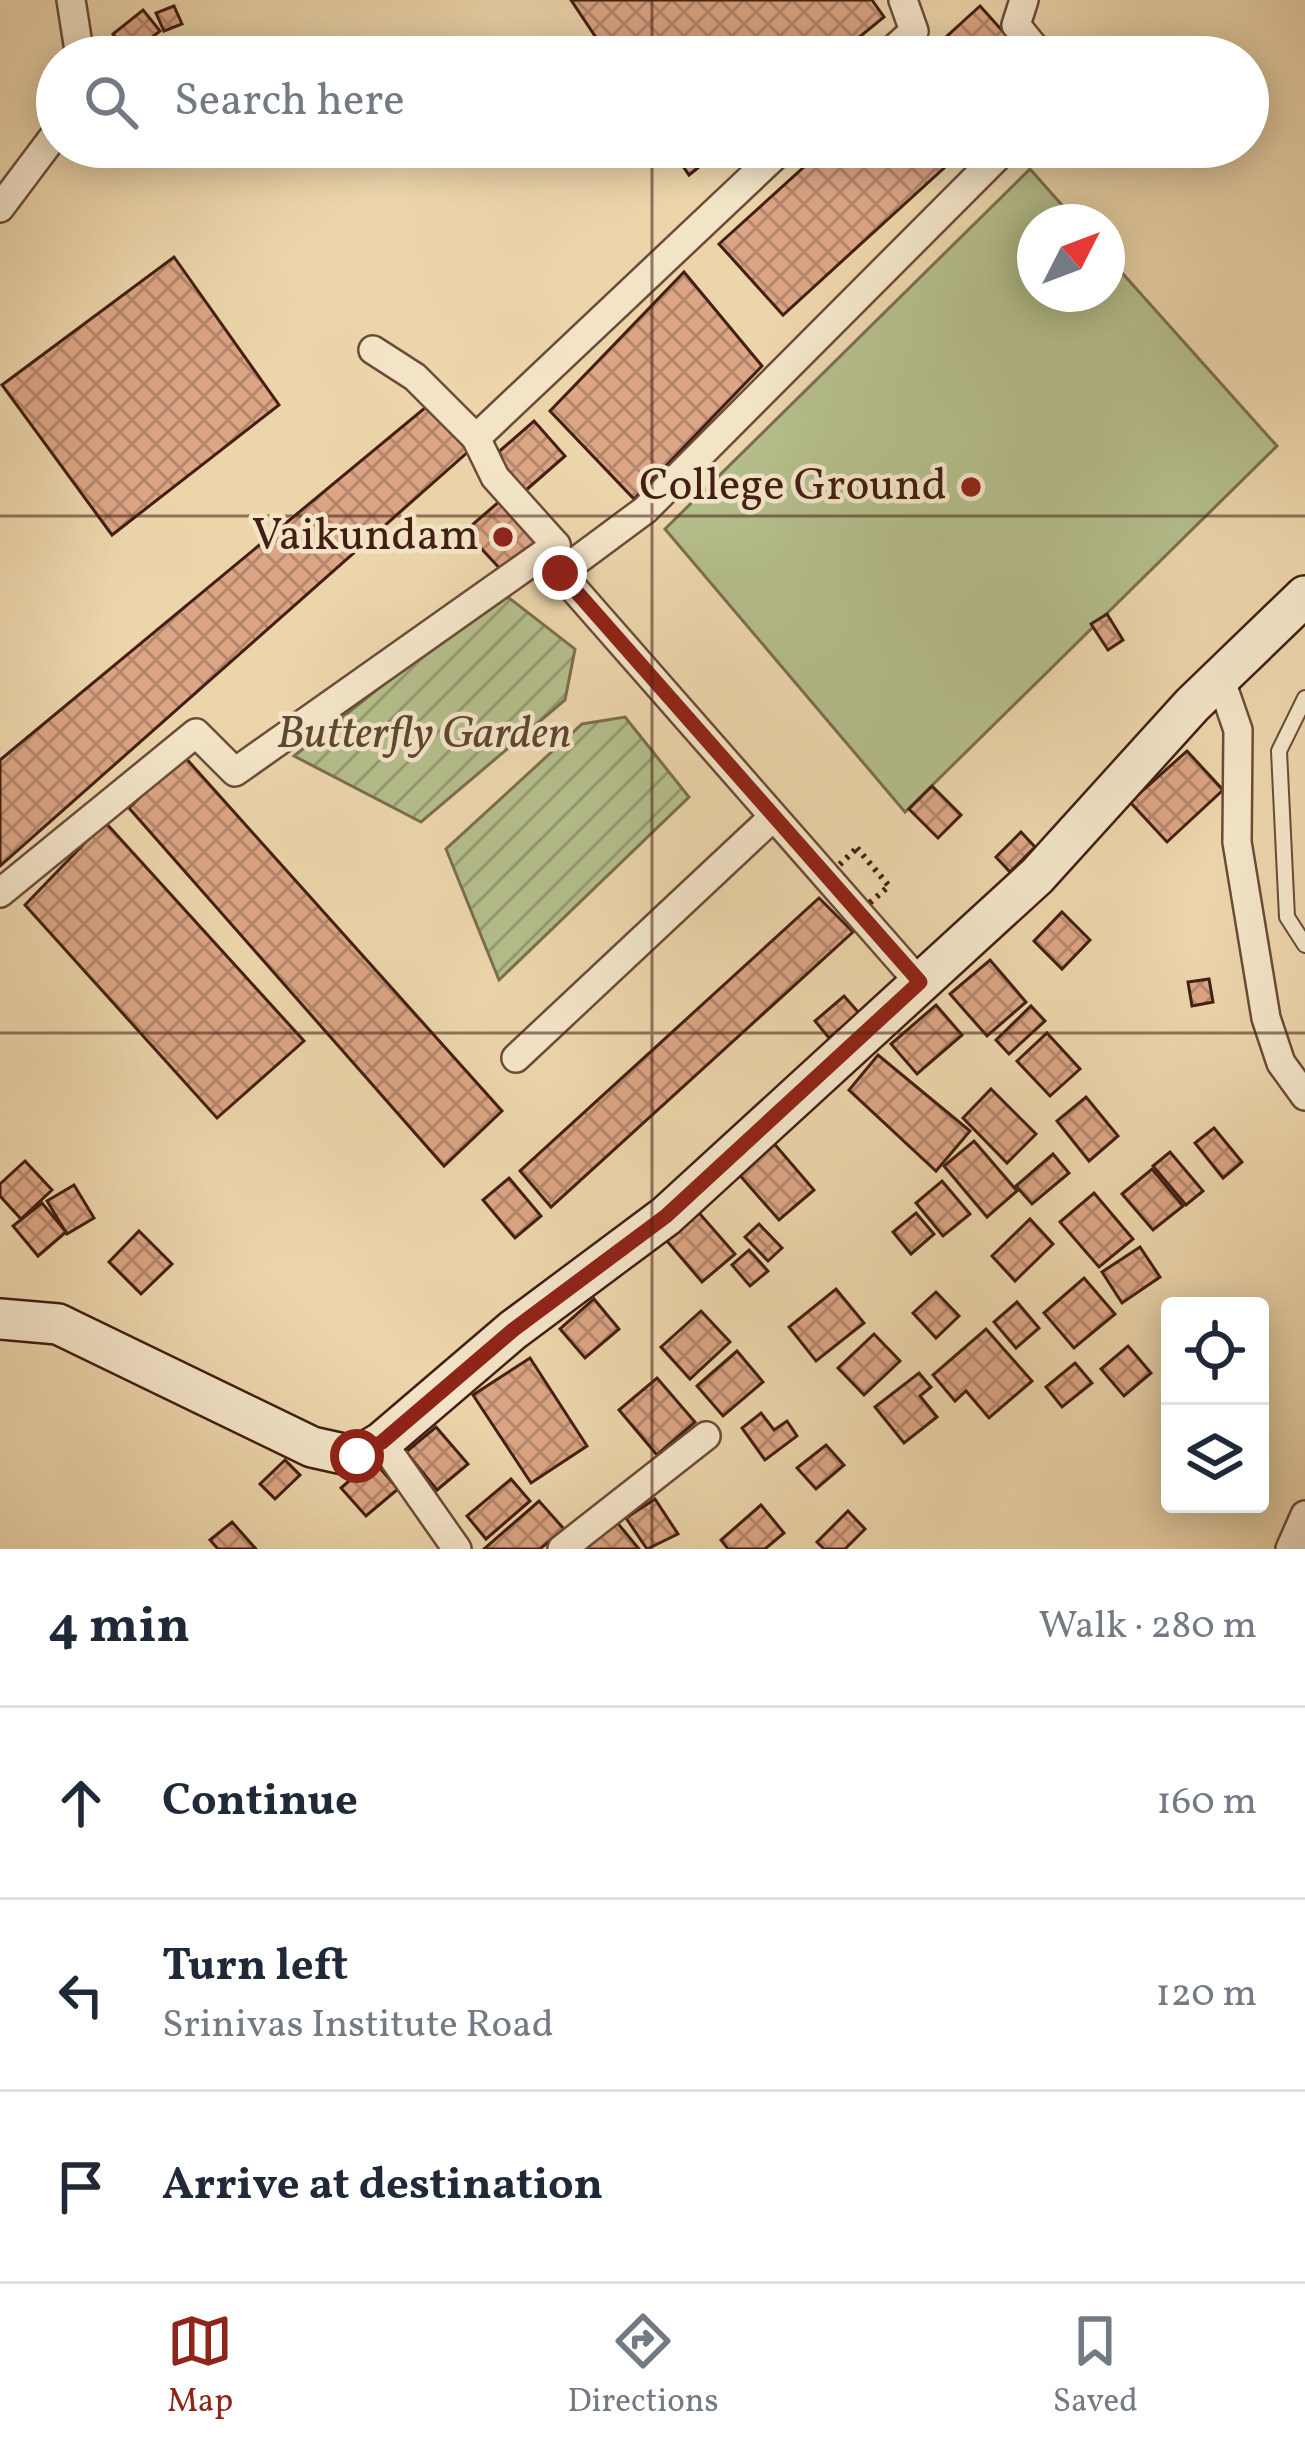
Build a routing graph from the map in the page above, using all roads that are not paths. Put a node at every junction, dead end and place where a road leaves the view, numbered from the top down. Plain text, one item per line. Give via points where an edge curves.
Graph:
1 (70, 0) edge
2 (903, 0) edge
3 (1024, 0) edge
4 (76, 36) edge
5 (908, 36) edge
6 (1025, 36) edge
7 (36, 160) edge
8 (762, 168) edge
9 (986, 168) edge
10 (0, 208) edge
11 (373, 350) dead end
12 (476, 438) junction
13 (558, 559) junction
14 (1305, 596) edge
15 (1220, 678) junction
16 (1305, 698) edge
17 (772, 818) junction
18 (0, 893) edge
19 (1305, 945) edge
20 (920, 982) junction
21 (516, 1058) dead end
22 (1305, 1096) edge
23 (0, 1319) edge
24 (706, 1436) dead end
25 (382, 1442) junction
26 (1305, 1515) edge
27 (457, 1549) edge
28 (562, 1549) edge
29 (1290, 1549) edge

1 - 4 street
2 - 5 street via 914,31
3 - 6 street via 1016,25
7 - 10 street
8 - 12 street
9 - 13 street via 645,510
11 - 12 street via 415,377
12 - 13 street
13 - 17 street
13 - 18 street via 235,772 196,733
14 - 15 main road
15 - 20 main road via 1037,876
15 - 22 street via 1238,730 1237,842 1266,1018 1281,1063
16 - 19 lane via 1279,751 1287,917
17 - 20 street
17 - 21 street
20 - 25 main road via 666,1216 513,1330
23 - 25 main road via 58,1324 332,1454 357,1456
24 - 28 street
25 - 27 street
26 - 29 street

